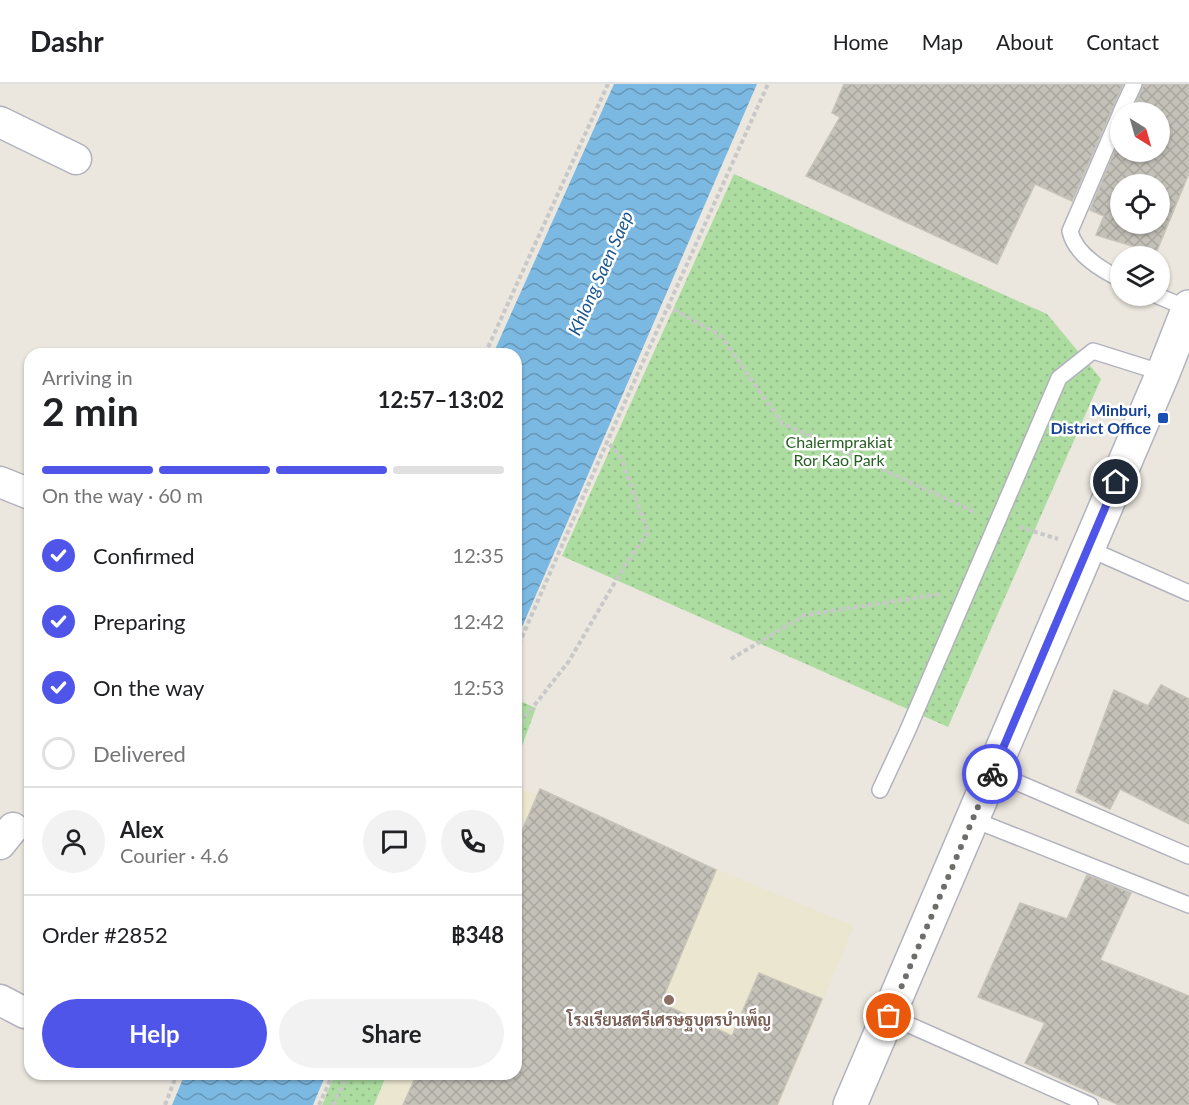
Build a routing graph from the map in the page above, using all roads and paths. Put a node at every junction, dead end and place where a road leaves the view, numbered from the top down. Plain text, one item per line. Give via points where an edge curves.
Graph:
1 (608, 84) edge
2 (768, 84) edge
3 (1134, 84) edge
4 (1126, 102) edge
5 (0, 123) edge
6 (1110, 139) edge
7 (76, 159) dead end
8 (1110, 273) edge
9 (1170, 301) edge
10 (667, 306) junction
11 (1189, 308) edge
12 (488, 348) edge
13 (1163, 373) junction
14 (607, 441) junction
15 (0, 482) edge
16 (24, 492) edge
17 (998, 521) junction
18 (1087, 548) junction
19 (969, 589) junction
20 (1189, 593) edge
21 (522, 637) edge
22 (731, 659) dead end
23 (522, 721) edge
24 (993, 772) junction
25 (880, 790) dead end
26 (972, 819) junction
27 (1189, 856) edge
28 (1189, 905) edge
29 (889, 1016) junction
30 (175, 1080) edge
31 (330, 1080) edge
32 (344, 1080) edge
33 (165, 1105) edge
34 (319, 1105) edge
35 (333, 1105) edge
36 (850, 1105) edge
37 (1090, 1105) edge

1 - 12 path
2 - 10 path
3 - 4 lane
5 - 7 street
6 - 8 lane via 1070,231 1072,242 1083,254
9 - 11 lane
10 - 14 path
10 - 17 path via 720,335 782,423
11 - 13 main road
13 - 17 lane via 1093,351 1059,378
13 - 18 main road
14 - 21 path
14 - 23 path via 620,455 648,532 569,661
15 - 16 street
17 - 18 path
17 - 19 lane
18 - 20 lane
18 - 24 main road
19 - 22 path via 805,615
19 - 25 lane
24 - 26 main road
24 - 27 lane
26 - 28 lane
26 - 29 main road
29 - 36 main road
29 - 37 lane
30 - 33 path
31 - 34 path
32 - 35 path

